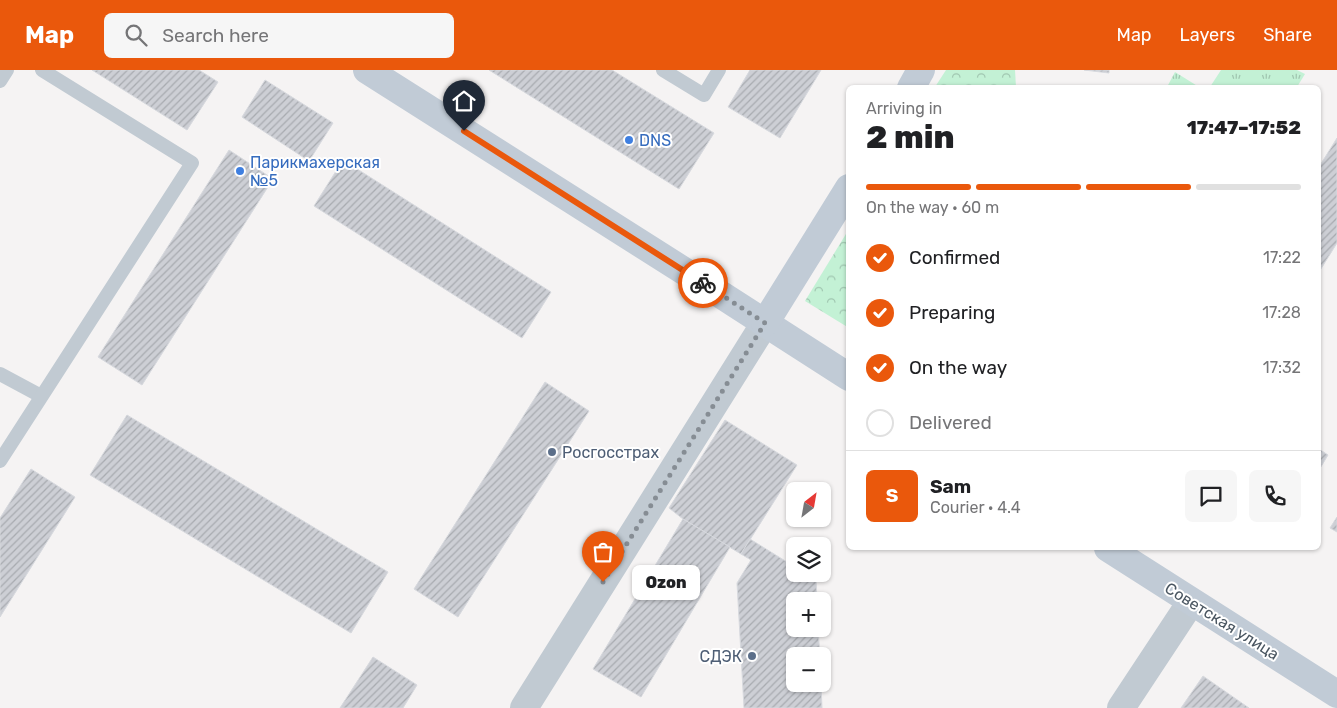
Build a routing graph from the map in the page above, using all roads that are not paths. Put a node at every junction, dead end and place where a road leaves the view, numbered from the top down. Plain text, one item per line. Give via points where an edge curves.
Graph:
1 (6, 70) edge
2 (42, 70) edge
3 (367, 70) edge
4 (664, 70) edge
5 (719, 70) edge
6 (921, 70) edge
7 (0, 81) edge
8 (912, 85) edge
9 (846, 193) edge
10 (765, 323) junction
11 (0, 374) edge
12 (846, 376) edge
13 (41, 396) junction
14 (0, 461) edge
15 (1111, 550) edge
16 (1191, 602) junction
17 (1337, 694) edge
18 (524, 708) edge
19 (1121, 708) edge

1 - 7 lane
2 - 13 lane via 192,162
3 - 10 main road
4 - 5 lane via 704,96
6 - 8 main road
9 - 10 main road
10 - 12 main road
10 - 18 street
11 - 13 lane
13 - 14 lane
15 - 16 main road, Советская улица
16 - 17 main road, Советская улица
16 - 19 street

